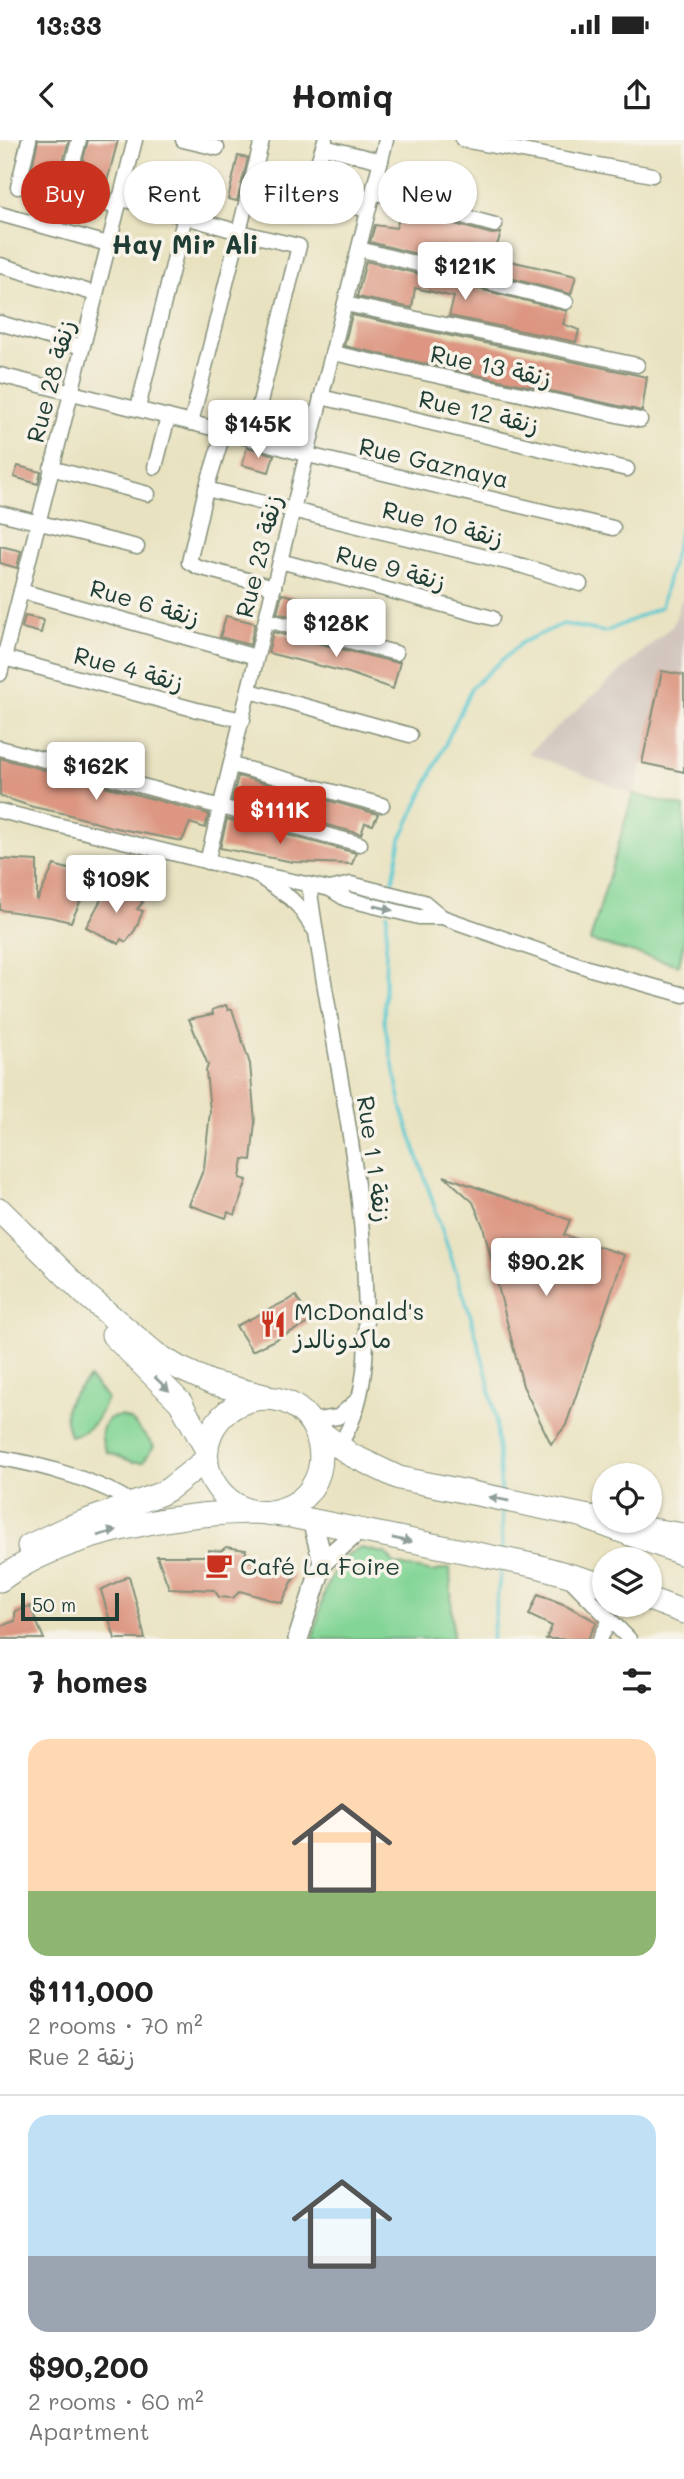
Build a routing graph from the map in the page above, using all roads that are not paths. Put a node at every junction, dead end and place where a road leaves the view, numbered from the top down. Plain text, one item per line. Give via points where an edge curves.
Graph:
1 (29, 140) edge
2 (79, 140) edge
3 (135, 140) edge
4 (183, 140) edge
5 (262, 140) edge
6 (386, 140) edge
7 (463, 140) edge
8 (325, 144) edge
9 (217, 148) dead end
10 (257, 161) edge
11 (318, 161) edge
12 (381, 161) joint
13 (378, 173) edge
14 (652, 175) dead end
15 (18, 187) dead end
16 (373, 192) junction
17 (118, 202) junction
18 (124, 203) edge
19 (364, 209) edge
20 (368, 210) junction
21 (0, 214) edge
22 (183, 224) edge
23 (212, 224) edge
24 (241, 224) edge
25 (495, 225) dead end
26 (239, 232) junction
27 (108, 244) junction
28 (359, 249) junction
29 (0, 265) edge
30 (96, 295) junction
31 (566, 302) dead end
32 (345, 304) junction
33 (0, 323) edge
34 (82, 347) junction
35 (333, 353) junction
36 (637, 365) dead end
37 (1, 380) edge
38 (71, 392) junction
39 (321, 397) junction
40 (138, 408) junction
41 (168, 416) junction
42 (640, 421) dead end
43 (191, 423) junction
44 (225, 431) junction
45 (251, 438) junction
46 (308, 455) junction
47 (155, 467) dead end
48 (51, 468) junction
49 (627, 469) dead end
50 (206, 489) junction
51 (148, 494) dead end
52 (294, 510) junction
53 (0, 513) edge
54 (37, 523) junction
55 (613, 528) dead end
56 (137, 547) dead end
57 (279, 561) junction
58 (580, 584) dead end
59 (274, 587) junction
60 (21, 591) junction
61 (492, 618) dead end
62 (266, 620) junction
63 (396, 653) dead end
64 (256, 657) junction
65 (4, 658) junction
66 (0, 674) edge
67 (250, 691) junction
68 (243, 720) junction
69 (410, 735) dead end
70 (0, 748) edge
71 (232, 765) junction
72 (382, 805) dead end
73 (221, 807) junction
74 (0, 811) edge
75 (360, 844) dead end
76 (207, 862) junction
77 (254, 873) junction
78 (309, 885) junction
79 (330, 889) junction
80 (442, 917) junction
81 (316, 936) junction
82 (684, 995) edge
83 (0, 1210) edge
84 (86, 1295) junction
85 (361, 1390) junction
86 (274, 1399) junction
87 (312, 1424) junction
88 (338, 1447) junction
89 (207, 1454) junction
90 (0, 1458) edge
91 (319, 1473) junction
92 (134, 1504) junction
93 (258, 1512) junction
94 (579, 1516) junction
95 (592, 1518) edge
96 (312, 1520) junction
97 (359, 1530) junction
98 (662, 1531) edge
99 (684, 1535) edge
100 (684, 1554) edge
101 (0, 1562) edge
102 (323, 1562) junction
103 (563, 1572) junction
104 (0, 1580) edge
105 (592, 1581) edge
106 (662, 1604) edge
107 (684, 1612) edge
108 (610, 1620) junction
109 (298, 1639) edge
110 (600, 1639) edge
111 (629, 1639) edge

1 - 15 street
2 - 17 street via 65,192
3 - 17 street, Rue 28 زنقة
4 - 9 street
5 - 10 street
6 - 12 street, Rue 23 زنقة
7 - 14 street
8 - 11 street
8 - 12 street
13 - 16 street, Rue 23 زنقة
16 - 20 street, Rue 23 زنقة
16 - 25 street
17 - 18 street
17 - 27 street, Rue 28 زنقة
19 - 20 street
20 - 28 street, Rue 23 زنقة
21 - 27 street
22 - 40 street
23 - 26 street
24 - 26 street
26 - 43 street
26 - 45 street via 299,246
27 - 30 street, Rue 28 زنقة
28 - 31 street
28 - 32 street, Rue 23 زنقة
29 - 30 street
30 - 34 street, Rue 28 زنقة
32 - 35 street, Rue 23 زنقة
32 - 36 street
33 - 34 street
34 - 38 street, Rue 28 زنقة
35 - 39 street, Rue 23 زنقة
35 - 42 street, Rue 13 زنقة
37 - 38 street, Rue Gaznaya
38 - 40 street, Rue Gaznaya
38 - 48 street, Rue 28 زنقة
39 - 46 street, Rue 23 زنقة
39 - 49 street, Rue 12 زنقة
40 - 41 street, Rue Gaznaya
41 - 43 street, Rue Gaznaya
41 - 47 street
43 - 44 street, Rue Gaznaya
44 - 45 street, Rue Gaznaya
44 - 50 street
45 - 46 street, Rue Gaznaya
46 - 52 street, Rue 23 زنقة
46 - 55 street, Rue Gaznaya
48 - 51 street
48 - 54 street, Rue 28 زنقة
50 - 52 street, Rue 10 زنقة
50 - 59 street via 189,562
52 - 57 street, Rue 23 زنقة
52 - 58 street, Rue 10 زنقة
53 - 54 street
54 - 56 street
54 - 60 street, Rue 28 زنقة
57 - 59 street, Rue 23 زنقة
57 - 61 street, Rue 9 زنقة
59 - 62 street, Rue 23 زنقة
60 - 64 street, Rue 6 زنقة
60 - 65 street, Rue 28 زنقة
62 - 63 street
62 - 64 street, Rue 23 زنقة
64 - 67 street, Rue 23 زنقة
65 - 66 street, Rue 28 زنقة
65 - 68 street, Rue 4 زنقة
67 - 68 street, Rue 23 زنقة
67 - 69 street
68 - 71 street, Rue 23 زنقة
70 - 73 street
71 - 72 street
71 - 73 street, Rue 23 زنقة
73 - 75 street
73 - 76 street, Rue 23 زنقة
74 - 76 street, Rue 1 زنقة 1
76 - 77 street, Rue 1 زنقة 1
77 - 78 street
77 - 81 street, Rue 1 زنقة 1 via 299,907
78 - 79 street
78 - 81 street, Rue 1 زنقة 1
79 -> 80 street via 346,899 419,917
79 - 80 street via 351,884 424,902
80 - 82 street via 591,969
81 - 85 street, Rue 1 زنقة 1 via 361,1208 367,1332
83 - 84 main road
84 - 86 main road via 179,1368 212,1383
84 -> 89 main road via 116,1340 180,1402
85 - 87 street via 357,1401 338,1417
85 - 88 street, Rue 1 زنقة 1
86 - 87 main road via 290,1404
86 - 89 main road via 255,1399 229,1410 212,1432
87 - 88 main road
87 - 91 main road via 321,1455
88 - 91 street, Rue 1 زنقة 1
94 -> 88 main road via 400,1478
89 - 92 main road via 169,1489
89 - 93 main road via 211,1477 221,1493 236,1505
90 - 92 street via 119,1493
91 - 93 main road via 298,1502 281,1510
92 - 101 main road via 67,1528
93 - 96 main road
104 -> 93 main road via 48,1553 113,1531 171,1519
94 - 95 main road
94 - 100 main road
96 - 97 main road
96 - 102 street
97 - 102 street
97 -> 103 main road
98 - 99 main road
102 - 109 street
103 - 105 main road
103 - 108 street
106 - 107 main road
108 - 110 street
108 - 111 street

